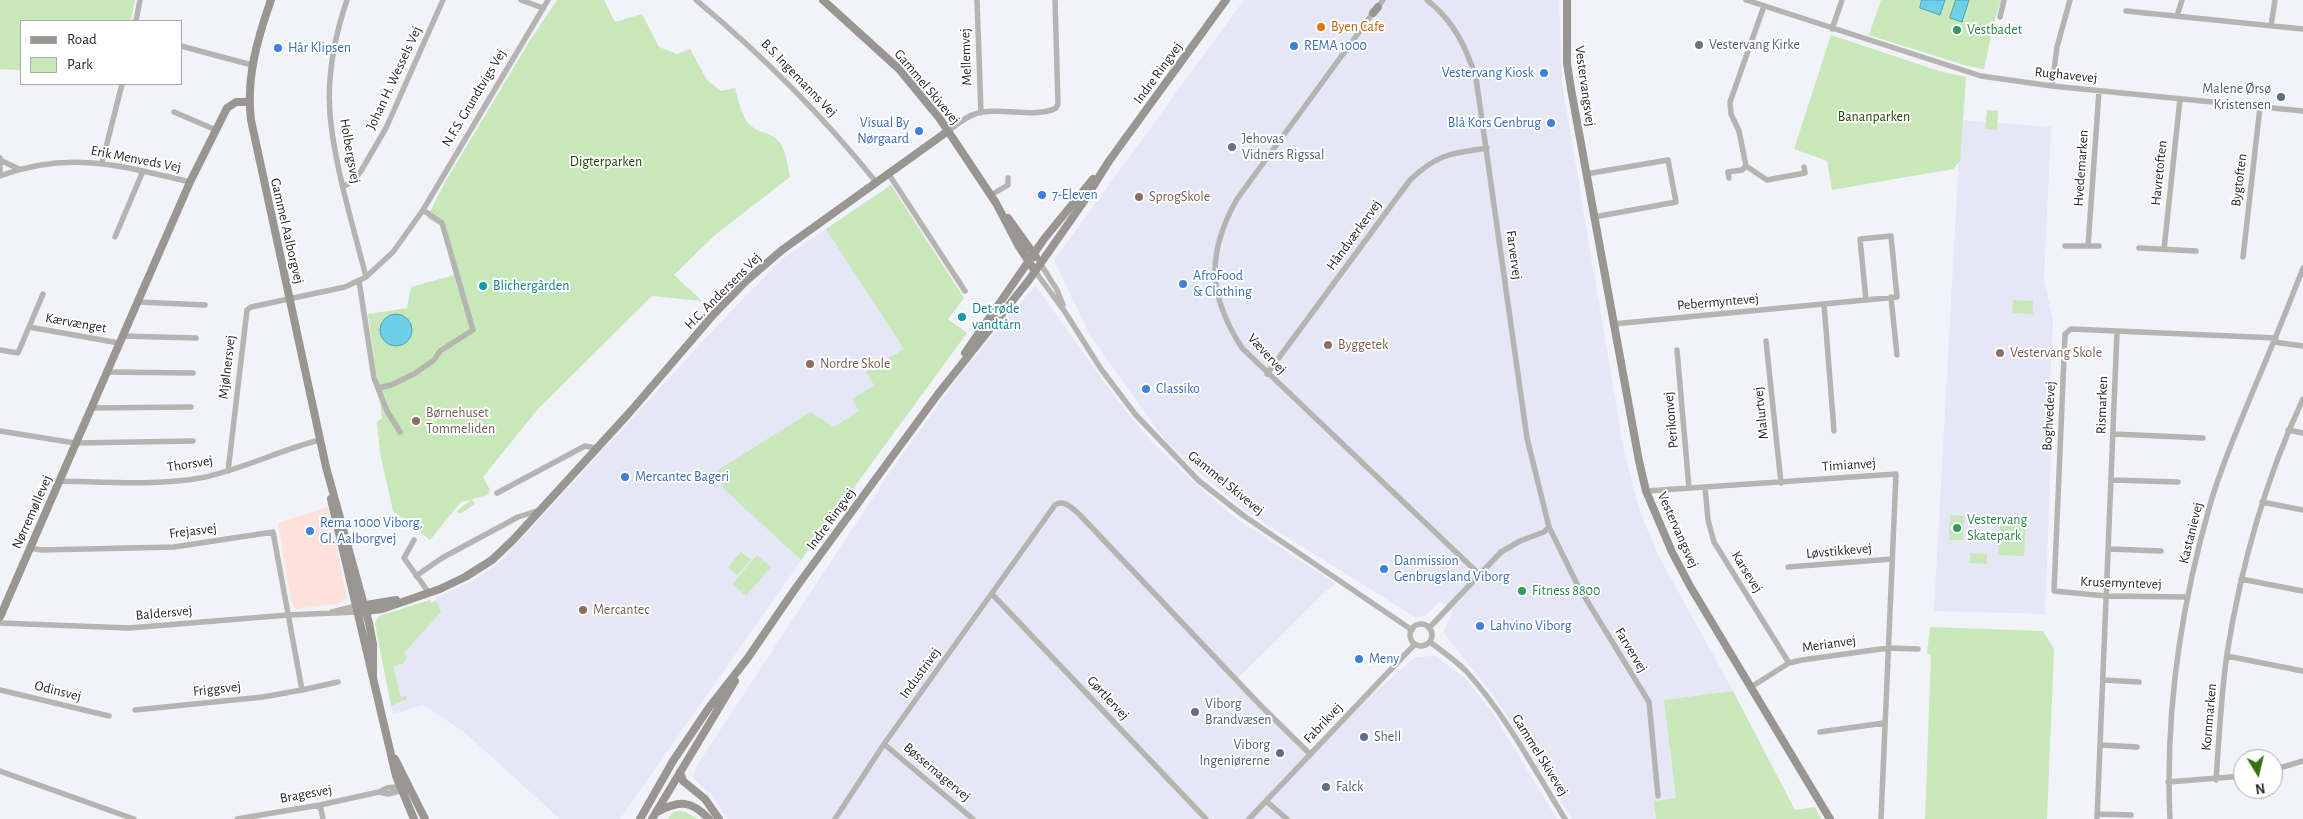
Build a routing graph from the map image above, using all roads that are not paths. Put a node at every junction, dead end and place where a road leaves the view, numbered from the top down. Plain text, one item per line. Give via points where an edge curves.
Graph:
1 (140, 0) edge
2 (271, 0) edge
3 (348, 0) edge
4 (443, 0) edge
5 (521, 0) edge
6 (548, 0) edge
7 (696, 0) edge
8 (823, 0) edge
9 (977, 0) edge
10 (1055, 0) edge
11 (1226, 0) edge
12 (1427, 0) edge
13 (1567, 0) edge
14 (1746, 0) edge
15 (1842, 0) edge
16 (2004, 0) edge
17 (2070, 0) edge
18 (2182, 0) edge
19 (2275, 0) edge
20 (1378, 6) edge
21 (1764, 6) junction
22 (543, 8) junction
23 (2126, 11) dead end
24 (2177, 16) junction
25 (2000, 17) dead end
26 (136, 20) edge
27 (2271, 26) junction
28 (1832, 29) junction
29 (2303, 30) edge
30 (182, 46) edge
31 (252, 65) junction
32 (122, 85) edge
33 (2052, 86) junction
34 (2099, 91) junction
35 (2180, 99) junction
36 (249, 102) junction
37 (2260, 107) junction
38 (2303, 111) edge
39 (174, 112) dead end
40 (981, 112) junction
41 (216, 130) junction
42 (948, 130) junction
43 (1487, 148) junction
44 (0, 159) edge
45 (1109, 160) junction
46 (102, 163) junction
47 (1746, 166) junction
48 (1804, 167) dead end
49 (18, 169) junction
50 (143, 171) junction
51 (888, 173) junction
52 (1586, 174) junction
53 (0, 175) edge
54 (1008, 178) dead end
55 (1729, 178) dead end
56 (190, 182) junction
57 (876, 182) junction
58 (344, 186) junction
59 (991, 196) junction
60 (996, 203) junction
61 (423, 210) junction
62 (1594, 217) junction
63 (115, 237) dead end
64 (2065, 246) dead end
65 (2088, 246) junction
66 (2100, 246) dead end
67 (2139, 248) dead end
68 (2164, 249) junction
69 (2196, 251) dead end
70 (1034, 253) junction
71 (2243, 257) dead end
72 (1028, 261) junction
73 (1040, 263) junction
74 (2303, 268) edge
75 (1035, 270) junction
76 (366, 277) junction
77 (359, 281) junction
78 (2300, 284) edge
79 (965, 291) dead end
80 (43, 294) dead end
81 (1891, 297) junction
82 (289, 299) junction
83 (1866, 300) junction
84 (138, 302) junction
85 (1824, 304) junction
86 (205, 305) dead end
87 (1065, 312) junction
88 (1613, 324) junction
89 (29, 327) junction
90 (2117, 332) junction
91 (196, 338) dead end
92 (120, 340) junction
93 (2275, 340) junction
94 (1766, 341) dead end
95 (2303, 346) edge
96 (0, 350) edge
97 (1677, 350) dead end
98 (1897, 355) dead end
99 (107, 372) junction
100 (193, 373) dead end
101 (1267, 374) junction
102 (378, 388) junction
103 (938, 394) junction
104 (2303, 400) edge
105 (191, 407) dead end
106 (91, 408) junction
107 (2288, 430) junction
108 (0, 431) edge
109 (1834, 431) dead end
110 (400, 432) dead end
111 (2303, 433) edge
112 (2114, 434) junction
113 (2203, 438) dead end
114 (320, 440) junction
115 (193, 441) dead end
116 (75, 444) junction
117 (596, 448) junction
118 (228, 471) junction
119 (59, 480) junction
120 (2112, 480) junction
121 (2178, 482) dead end
122 (1781, 483) junction
123 (1705, 487) junction
124 (1689, 488) junction
125 (1646, 491) junction
126 (497, 493) dead end
127 (2262, 502) junction
128 (540, 510) junction
129 (2303, 510) edge
130 (1549, 527) junction
131 (414, 540) dead end
132 (30, 548) junction
133 (2109, 549) junction
134 (2161, 551) dead end
135 (1892, 559) junction
136 (1788, 567) dead end
137 (1480, 575) junction
138 (416, 576) junction
139 (2241, 579) junction
140 (2054, 591) joint
141 (2303, 591) edge
142 (430, 592) junction
143 (992, 594) junction
144 (2106, 596) junction
145 (2188, 597) junction
146 (361, 609) junction
147 (288, 615) junction
148 (0, 617) edge
149 (0, 623) edge
150 (1429, 628) junction
151 (1412, 630) junction
152 (1430, 642) junction
153 (1415, 644) junction
154 (1888, 648) junction
155 (1918, 649) dead end
156 (2227, 656) junction
157 (747, 660) junction
158 (1789, 663) junction
159 (2303, 671) edge
160 (2104, 680) junction
161 (338, 682) dead end
162 (2139, 682) dead end
163 (1751, 687) junction
164 (0, 690) edge
165 (302, 690) junction
166 (135, 710) dead end
167 (109, 716) dead end
168 (1884, 722) junction
169 (1820, 732) dead end
170 (884, 744) junction
171 (2100, 745) junction
172 (2137, 747) dead end
173 (391, 753) junction
174 (1310, 754) junction
175 (2303, 761) edge
176 (2283, 767) edge
177 (0, 771) edge
178 (680, 772) junction
179 (2233, 777) edge
180 (2216, 780) junction
181 (2168, 782) junction
182 (408, 786) junction
183 (400, 789) junction
184 (1658, 796) dead end
185 (1266, 801) junction
186 (320, 805) junction
187 (2131, 815) dead end
188 (654, 816) edge
189 (2097, 816) edge
190 (134, 819) edge
191 (237, 819) edge
192 (323, 819) edge
193 (414, 819) edge
194 (425, 819) edge
195 (640, 819) edge
196 (709, 819) edge
197 (719, 819) edge
198 (835, 819) edge
199 (973, 819) edge
200 (1206, 819) edge
201 (1249, 819) edge
202 (1287, 819) edge
203 (1565, 819) edge
204 (1830, 819) edge
205 (1880, 819) edge
206 (2170, 819) edge

1 - 26 street
2 - 31 street, Gammel Aalborgvej
3 - 58 street, Holbergsvej via 332,59 330,97 332,131
4 - 58 street, Johan H. Wessels Vej via 386,128 354,181
5 - 22 street
6 - 22 street, N.F.S. Grundtvigs Vej
7 - 57 street, B.S. Ingemanns Vej via 804,98
8 - 42 street, Gammel Skivevej via 899,69
9 - 40 street, Mellemvej
10 - 40 street via 1056,108 1044,112
11 - 45 street, Indre Ringvej
12 - 43 street, Farvervej via 1456,30 1468,53 1476,78
13 - 52 street, Vestervangsvej via 1567,63
14 - 21 street, Rughavevej
15 - 28 street
16 - 25 street
17 - 33 street via 2057,47
18 - 24 street
19 - 27 street
20 - 101 street, Vævervej via 1237,199 1221,231 1214,264 1220,307 1242,348
21 - 28 street, Rughavevej
21 - 47 street via 1730,102
22 - 61 street, N.F.S. Grundtvigs Vej
23 - 24 street
24 - 27 street
27 - 29 street
28 - 33 street, Rughavevej via 1969,73
30 - 31 street
31 - 36 street, Gammel Aalborgvej
32 - 46 street
33 - 34 street, Rughavevej
34 - 35 street, Rughavevej
34 - 65 street, Hvedemarken
35 - 37 street, Rughavevej
35 - 68 street, Havretoften
36 - 41 street, Nørremøllevej via 230,105
36 - 82 street, Gammel Aalborgvej
37 - 38 street, Rughavevej
37 - 71 street, Bygtoften
39 - 41 street
40 - 42 street
41 - 56 street, Nørremøllevej
42 - 51 street, H.C. Andersens Vej
42 - 59 street, Gammel Skivevej
43 - 101 street, Håndværkervej via 1440,157 1426,164 1410,180
43 - 130 street, Farvervej via 1527,438
44 - 49 street, Erik Menveds Vej
44 - 53 street, Erik Menveds Vej
45 - 70 street, Indre Ringvej
45 - 73 street, Indre Ringvej
46 - 49 street, Erik Menveds Vej via 62,162
46 - 50 street, Erik Menveds Vej
47 - 48 street via 1767,180 1805,173
47 - 55 street via 1742,170 1728,172
49 - 53 street, Erik Menveds Vej
50 - 56 street, Erik Menveds Vej
50 - 63 street
51 - 57 street, H.C. Andersens Vej
51 - 79 street
52 - 62 street, Vestervangsvej
52 - 62 street via 1668,160 1676,202
54 - 59 street via 1008,185
56 - 84 street, Nørremøllevej
57 - 117 street, H.C. Andersens Vej via 782,250 746,281
58 - 76 street, Holbergsvej
59 - 60 street, Gammel Skivevej
60 - 70 street, Gammel Skivevej
60 - 72 street, Gammel Skivevej
61 - 76 street, N.F.S. Grundtvigs Vej via 393,252
61 - 102 street via 442,223 473,330 440,351 434,360 414,374
62 - 88 street, Vestervangsvej
64 - 65 street
65 - 66 street
67 - 68 street
68 - 69 street
70 - 72 street, Indre Ringvej
70 - 73 street, Gammel Skivevej
72 - 75 street, Gammel Skivevej
72 - 103 street, Indre Ringvej
73 - 75 street, Indre Ringvej
73 - 87 street, Gammel Skivevej via 1057,290
74 - 78 street, Kastanievej
75 - 87 street, Gammel Skivevej
75 - 103 street, Indre Ringvej
76 - 77 street, N.F.S. Grundtvigs Vej
77 - 82 street, N.F.S. Grundtvigs Vej
77 - 102 street
78 - 93 street, Kastanievej
80 - 89 street, Kærvænget
81 - 83 street, Pebermyntevej
81 - 83 street via 1897,297 1891,236 1860,239
81 - 98 street
82 - 114 street, Gammel Aalborgvej
82 - 118 street, Mjølnersvej via 251,307 246,313
83 - 85 street, Pebermyntevej
84 - 86 street
84 - 92 street, Nørremøllevej
85 - 88 street, Pebermyntevej
85 - 109 street
87 - 151 street, Gammel Skivevej via 1134,414 1200,481 1244,516
88 - 125 street, Vestervangsvej
89 - 92 street, Kærvænget
89 - 96 street, Kærvænget via 18,353
90 - 93 street, Boghvedevej
90 - 112 street, Rismarken
90 - 140 street, Boghvedevej via 2071,329 2065,334
91 - 92 street
92 - 99 street, Nørremøllevej
93 - 95 street
93 - 145 street, Kastanievej via 2231,444 2210,504
94 - 122 street, Malurtvej
97 - 124 street, Perikonvej
99 - 100 street
99 - 106 street, Nørremøllevej
101 - 137 street, Vævervej
102 - 110 street
103 - 157 street, Indre Ringvej
104 - 107 street, Kornmarken
105 - 106 street
106 - 116 street, Nørremøllevej
107 - 111 street
107 - 127 street, Kornmarken
108 - 116 street
112 - 113 street
112 - 120 street, Rismarken
114 - 118 street, Thorsvej
114 - 146 street, Gammel Aalborgvej via 329,491
115 - 116 street
116 - 119 street, Nørremøllevej
117 - 126 street via 585,446
117 - 128 street, H.C. Andersens Vej
118 - 119 street, Thorsvej via 164,481
119 - 132 street, Nørremøllevej
120 - 121 street
120 - 133 street, Rismarken
122 - 123 street, Timianvej
122 - 135 street, Timianvej via 1896,474
123 - 124 street, Timianvej
123 - 158 street, Karsevej via 1714,542
124 - 125 street, Timianvej
125 - 163 street, Vestervangsvej via 1690,586
127 - 129 street
127 - 139 street, Kornmarken
128 - 138 street, H.C. Andersens Vej via 526,513 442,558
128 - 142 street, H.C. Andersens Vej via 492,560 465,578
130 - 137 street via 1509,546
130 - 184 street, Farvervej via 1578,586 1648,702
131 - 138 street via 404,558
132 - 147 street, Frejasvej via 112,550 174,547 273,532
132 - 148 street, Nørremøllevej
133 - 134 street
133 - 144 street, Rismarken
135 - 136 street, Løvstikkevej
135 - 154 street, Timianvej
137 - 150 street
138 - 142 street
139 - 141 street
139 - 156 street, Kornmarken
140 - 144 street, Krusemyntevej
142 - 146 street, H.C. Andersens Vej via 382,609
143 - 170 street, Industrivej
143 - 174 street, Industrivej via 1055,505 1064,502
143 - 200 street, Gørtlervej
144 - 145 street, Krusemyntevej
144 - 160 street, Rismarken
145 - 181 street, Kastanievej via 2174,690
146 - 147 street, Baldersvej
146 - 173 street, Gammel Aalborgvej via 373,644 374,677
147 - 149 street, Baldersvej via 129,628
147 - 165 street
150 - 151 street via 1420,625
150 - 152 street via 1432,634
151 - 153 street
152 - 153 street via 1423,646
152 - 203 street, Gammel Skivevej via 1464,670 1484,692
153 - 174 street, Fabrikvej
154 - 155 street, Merianvej
154 - 158 street, Merianvej
154 - 168 street, Timianvej
156 - 159 street
156 - 180 street, Kornmarken
157 - 178 street, Indre Ringvej
157 - 195 street, Indre Ringvej via 689,736
158 - 163 street, Merianvej
160 - 162 street
160 - 171 street, Rismarken
161 - 165 street, Friggsvej
163 - 204 street, Vestervangsvej
164 - 167 street, Odinsvej
165 - 166 street, Friggsvej
168 - 169 street
168 - 205 street, Timianvej
170 - 198 street, Industrivej
170 - 199 street, Bøssemagervej
171 - 172 street
171 - 189 street, Rismarken
173 - 182 street, Gammel Aalborgvej
173 - 183 street, Gammel Aalborgvej
174 - 185 street, Fabrikvej
175 - 176 street
177 - 190 street
178 - 188 street, Indre Ringvej
178 - 197 street via 682,781 705,799
179 - 180 street
180 - 181 street
181 - 206 street, Kastanievej
182 - 183 street, Bragesvej
182 - 194 street, Gammel Aalborgvej
183 - 186 street, Bragesvej
183 - 193 street, Gammel Aalborgvej
185 - 201 street, Fabrikvej
185 - 202 street
186 - 191 street, Bragesvej
186 - 192 street
187 - 189 street, Rismarken
188 - 196 street via 670,805 682,803 695,807

